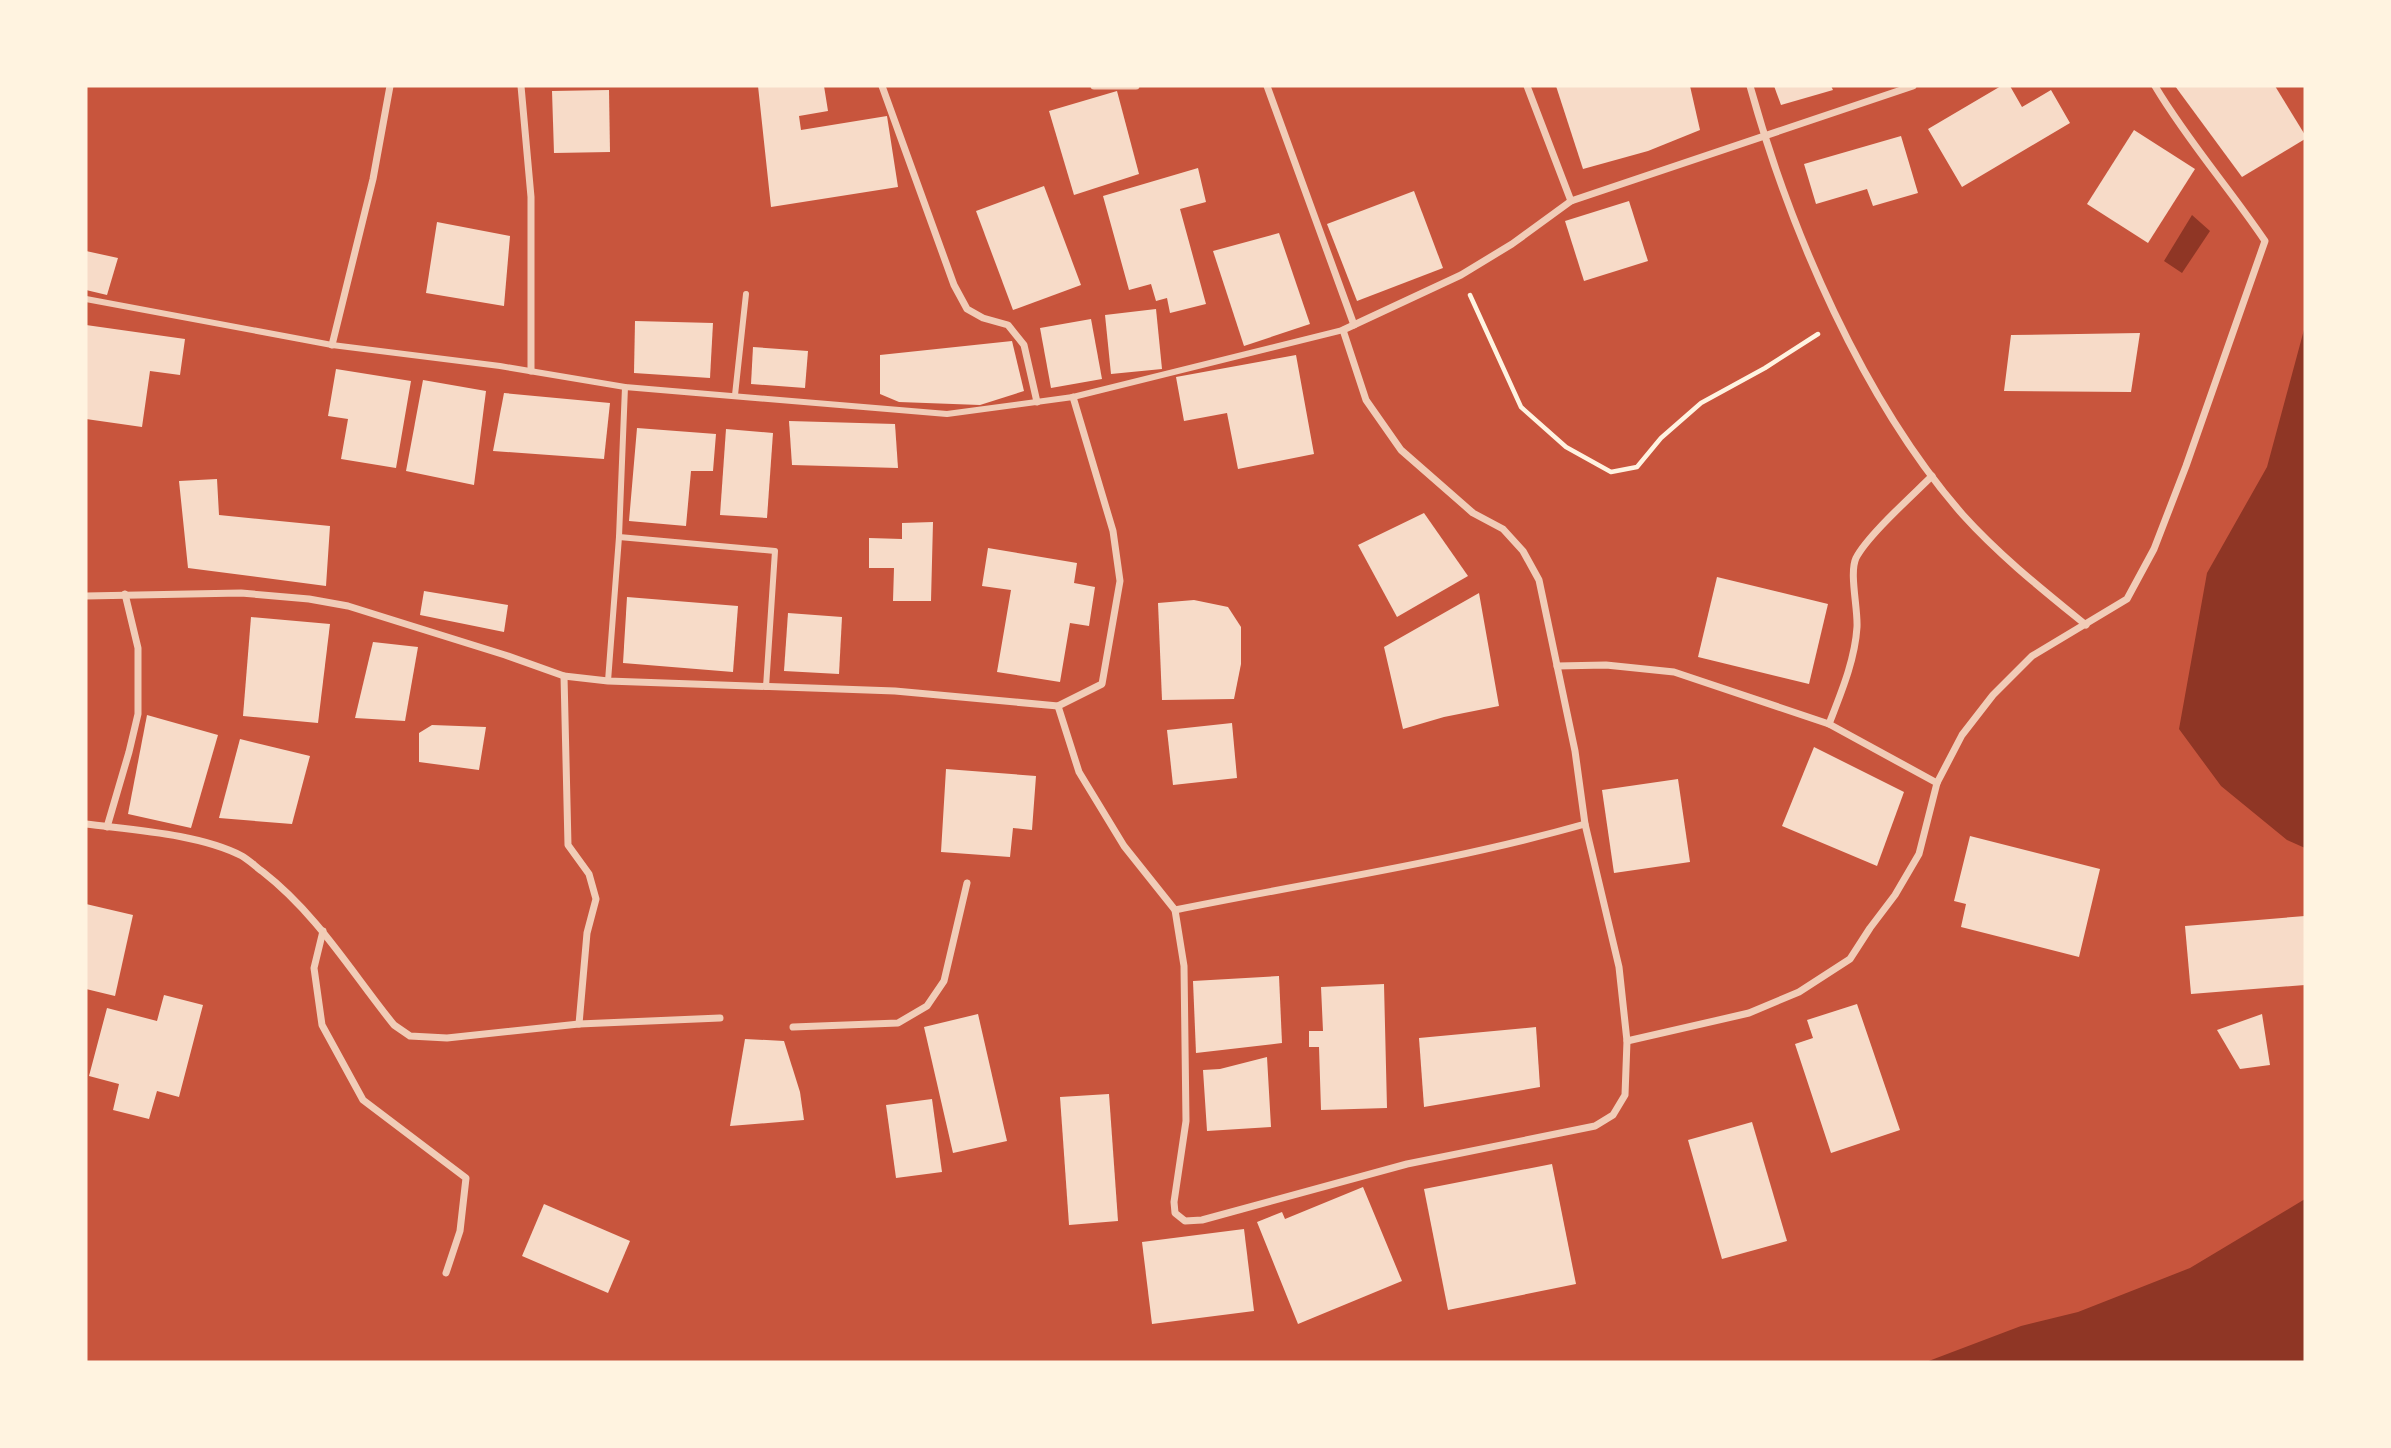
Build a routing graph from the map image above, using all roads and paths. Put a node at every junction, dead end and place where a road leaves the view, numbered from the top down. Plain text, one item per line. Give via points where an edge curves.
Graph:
1 (390, 86) edge
2 (521, 86) edge
3 (882, 86) edge
4 (1094, 86) edge
5 (1136, 86) edge
6 (1267, 86) edge
7 (1527, 86) edge
8 (1750, 86) edge
9 (1913, 86) edge
10 (2155, 86) edge
11 (1764, 136) junction
12 (1571, 201) junction
13 (1461, 275) junction
14 (746, 294) dead end
15 (86, 299) edge
16 (1840, 321) junction
17 (1354, 325) junction
18 (1343, 330) junction
19 (332, 345) junction
20 (531, 370) junction
21 (625, 387) junction
22 (736, 396) junction
23 (1073, 397) junction
24 (1037, 402) junction
25 (1932, 475) junction
26 (619, 537) junction
27 (125, 594) junction
28 (86, 596) edge
29 (2086, 625) junction
30 (1557, 666) junction
31 (564, 676) junction
32 (608, 681) junction
33 (766, 687) junction
34 (1058, 706) junction
35 (1829, 724) junction
36 (1937, 783) junction
37 (86, 824) edge
38 (1586, 824) junction
39 (107, 827) junction
40 (967, 883) dead end
41 (1175, 910) junction
42 (323, 931) junction
43 (720, 1018) dead end
44 (579, 1024) junction
45 (793, 1027) dead end
46 (1627, 1041) junction
47 (446, 1273) dead end

1 - 19 street
2 - 20 street via 531,197
3 - 24 street via 954,285 967,310 1008,325 1024,345
4 - 5 street
6 - 17 street
7 - 12 street
8 - 11 street
9 - 11 street
10 - 29 street via 2265,241 2154,550 2127,599
11 - 12 street
11 - 16 street via 1806,251
12 - 13 street
13 - 16 path via 1521,407 1566,447 1611,472 1637,467 1701,402
13 - 17 street
14 - 22 street
15 - 19 street
16 - 25 street via 1876,390
17 - 18 street
18 - 23 street
18 - 30 street via 1366,400 1401,450 1473,513 1503,529 1523,551 1539,580
19 - 20 street
20 - 21 street
21 - 22 street
21 - 26 street
22 - 24 street via 947,414
23 - 24 street
23 - 34 street via 1113,531 1120,581 1102,684
25 - 29 street via 2012,565
25 - 35 street via 1855,559 1857,627 1848,673
26 - 32 street
26 - 33 street via 775,551
27 - 28 street
27 - 31 street via 241,593 322,601
27 - 39 street via 138,648 138,714
29 - 36 street via 2032,656 1993,695 1962,735
30 - 35 street via 1606,665 1674,672
30 - 38 street
31 - 32 street
31 - 44 street via 568,845 589,874 596,899 587,933
32 - 33 street
33 - 34 street via 895,691
34 - 41 street via 1080,772 1124,845
35 - 36 street
36 - 46 street via 1919,854 1850,959 1799,992 1749,1013
37 - 39 street
38 - 41 street via 1421,863
38 - 46 street via 1619,967
39 - 42 street via 156,832 242,856 285,889
40 - 45 street via 944,981 927,1006 898,1023
41 - 46 street via 1184,966 1186,1121 1174,1202 1175,1213 1185,1221 1407,1164 1595,1126 1613,1115 1625,1095
42 - 44 street via 394,1025 410,1036 447,1038
42 - 47 street via 314,968 321,1026 363,1100 466,1178 460,1231
43 - 44 street

